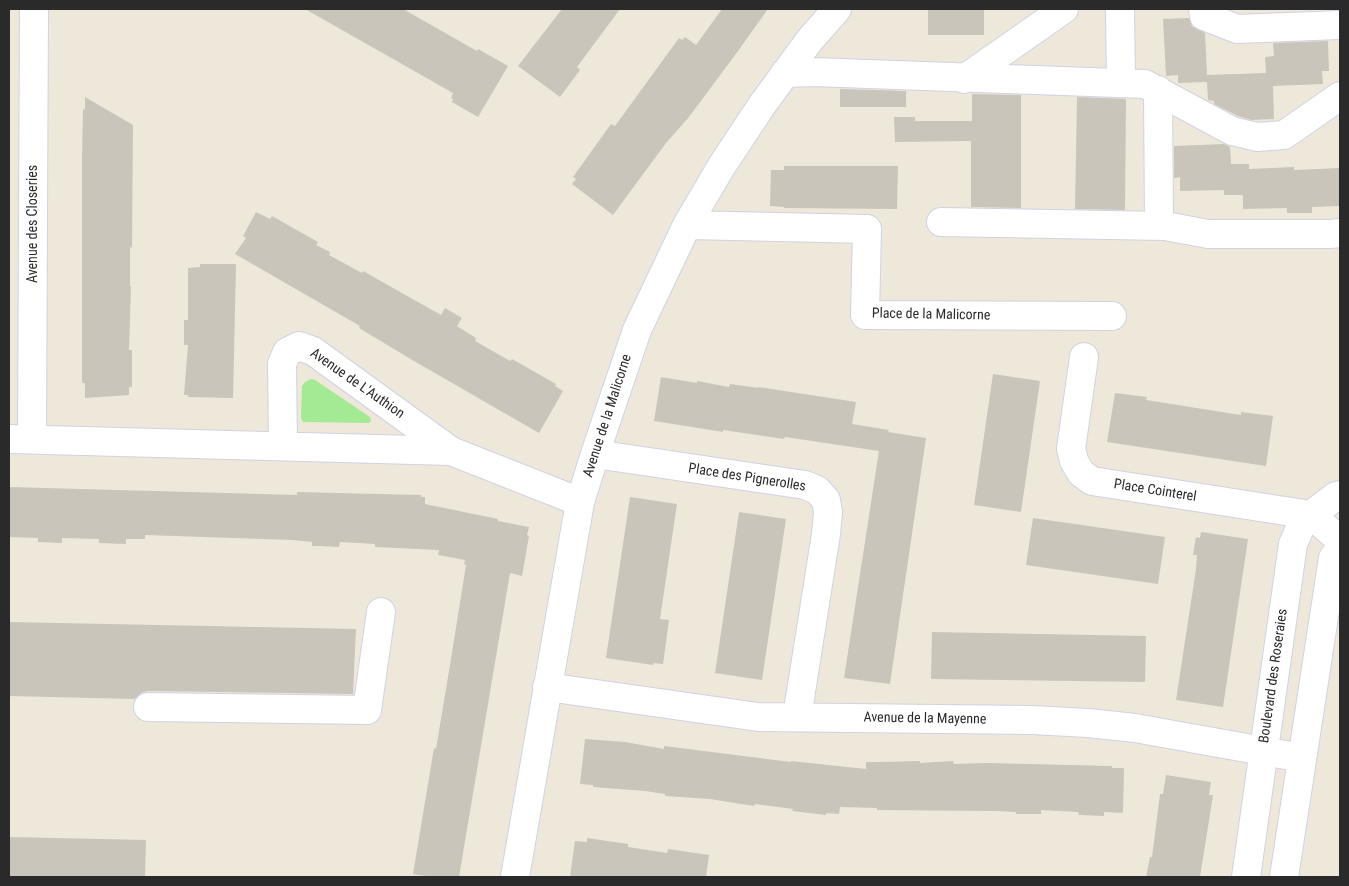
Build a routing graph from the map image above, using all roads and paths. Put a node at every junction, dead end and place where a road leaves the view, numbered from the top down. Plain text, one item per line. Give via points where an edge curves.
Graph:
1 (34, 9) edge
2 (837, 9) edge
3 (1064, 9) edge
4 (1120, 9) edge
5 (1203, 9) edge
6 (1340, 25) edge
7 (785, 73) junction
8 (964, 78) junction
9 (1121, 83) junction
10 (1158, 90) junction
11 (1340, 96) edge
12 (941, 222) dead end
13 (687, 225) junction
14 (1159, 226) junction
15 (1340, 233) edge
16 (1112, 316) dead end
17 (1084, 357) dead end
18 (21, 438) edge
19 (284, 445) junction
20 (452, 451) junction
21 (594, 454) junction
22 (1340, 495) edge
23 (580, 502) junction
24 (1311, 515) junction
25 (1340, 540) edge
26 (1340, 548) edge
27 (381, 612) dead end
28 (547, 687) junction
29 (148, 707) dead end
30 (797, 717) junction
31 (1264, 751) junction
32 (1302, 758) junction
33 (515, 877) edge
34 (1246, 877) edge
35 (1284, 877) edge

1 - 18 street, Avenue des Closeries
2 - 7 street, Avenue de la Malicorne
3 - 8 street
4 - 9 street
5 - 6 street via 1204,16 1237,29
7 - 8 street
7 - 13 street, Avenue de la Malicorne via 721,167
8 - 9 street
9 - 10 street via 1145,84
10 - 11 street via 1232,132 1257,137 1284,135
10 - 14 street
12 - 14 street
13 - 16 street, Place de la Malicorne via 867,229 865,315
13 - 21 street, Avenue de la Malicorne via 637,330
14 - 15 street via 1208,234
17 - 24 street, Place Cointerel via 1071,449 1081,473 1092,481
18 - 19 street, Avenue de L'Authion
19 - 20 street, Avenue de L'Authion
19 - 20 street, Avenue de L'Authion via 282,364 287,352 299,346 314,351
20 - 23 street, Avenue de L'Authion
21 - 23 street, Avenue de la Malicorne
21 - 30 street, Place des Pignerolles via 805,485 817,490 826,500 826,534
22 - 24 street, Boulevard des Roseraies
23 - 28 street, Avenue de la Malicorne
24 - 25 street
24 - 31 street, Boulevard des Roseraies via 1293,544
26 - 32 street via 1333,558
27 - 29 street via 367,710
28 - 30 street, Avenue de la Mayenne via 758,717
28 - 33 street, Avenue de la Malicorne
30 - 31 street, Avenue de la Mayenne via 1088,723 1136,728
31 - 32 street, Avenue de la Mayenne
31 - 34 street, Boulevard des Roseraies
32 - 35 street

